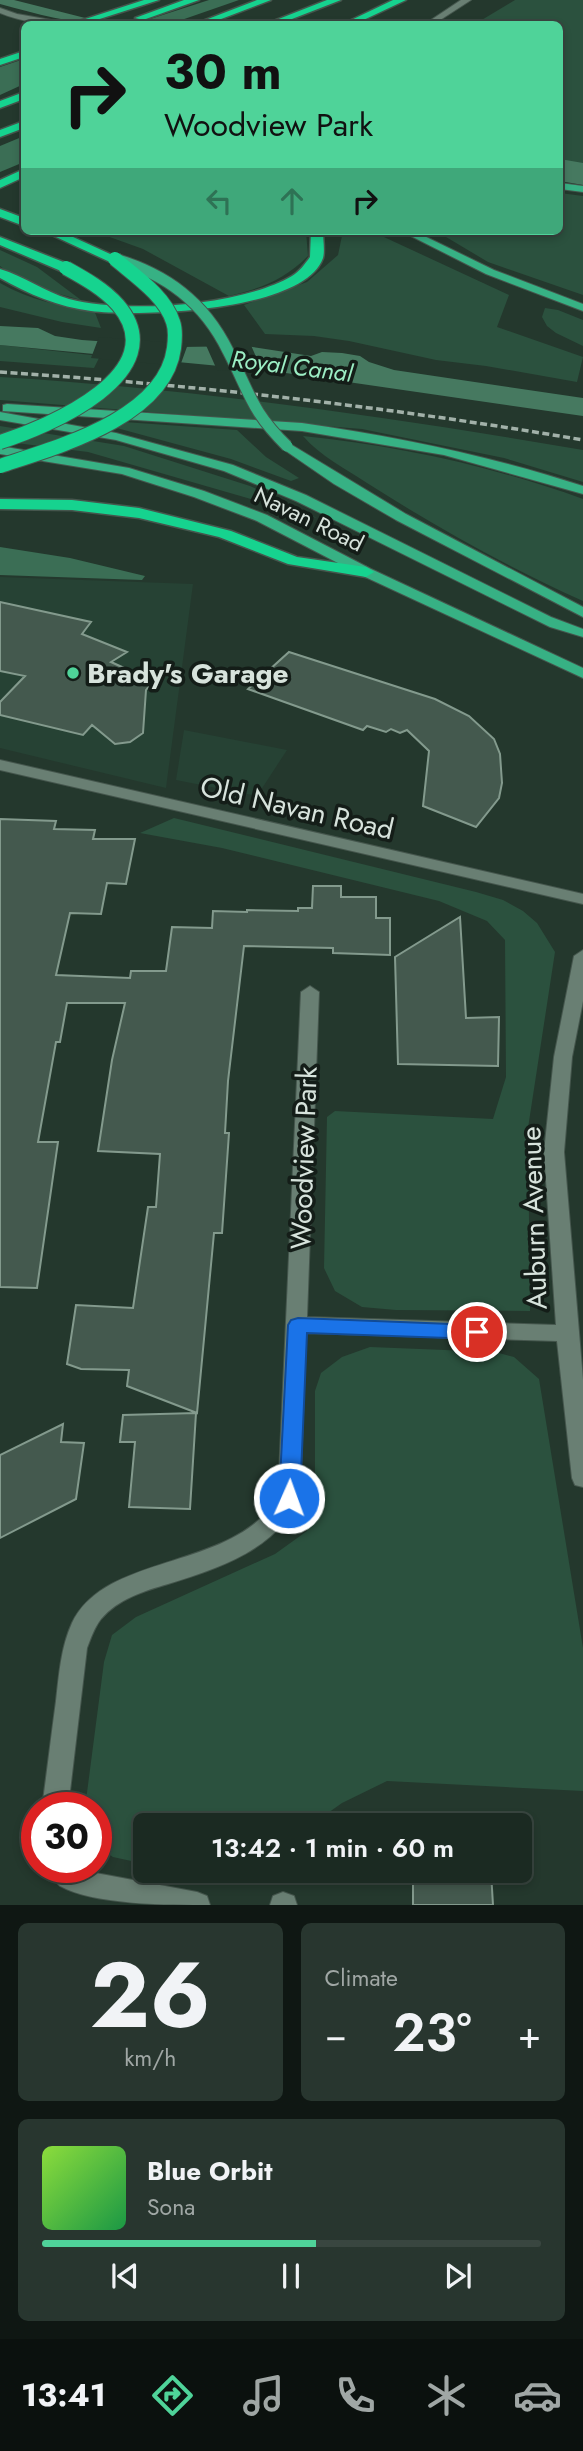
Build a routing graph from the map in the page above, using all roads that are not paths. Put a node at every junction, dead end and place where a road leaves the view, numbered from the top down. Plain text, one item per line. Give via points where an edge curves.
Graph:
1 (155, 0) edge
2 (194, 0) edge
3 (266, 0) edge
4 (336, 0) edge
5 (401, 0) edge
6 (414, 0) edge
7 (467, 0) edge
8 (0, 10) edge
9 (49, 21) edge
10 (85, 21) edge
11 (129, 21) dead end
12 (208, 21) edge
13 (279, 21) edge
14 (355, 21) edge
15 (372, 21) edge
16 (434, 21) edge
17 (21, 55) edge
18 (0, 62) edge
19 (21, 96) edge
20 (0, 105) edge
21 (21, 125) edge
22 (0, 134) edge
23 (21, 175) edge
24 (0, 184) edge
25 (563, 186) edge
26 (583, 189) edge
27 (0, 213) edge
28 (21, 221) edge
29 (59, 235) edge
30 (318, 235) edge
31 (415, 235) edge
32 (0, 241) edge
33 (116, 259) junction
34 (0, 273) edge
35 (583, 308) edge
36 (0, 408) edge
37 (0, 416) edge
38 (0, 442) edge
39 (0, 450) edge
40 (0, 466) edge
41 (583, 490) edge
42 (0, 504) edge
43 (366, 572) junction
44 (583, 613) edge
45 (583, 634) edge
46 (583, 674) edge
47 (0, 765) edge
48 (583, 899) edge
49 (583, 956) edge
50 (310, 992) dead end
51 (298, 1325) junction
52 (567, 1333) junction
53 (583, 1478) edge
54 (57, 1792) edge
55 (85, 1883) edge
56 (198, 1905) edge

1 - 10 highway
2 - 11 highway
3 - 12 highway
4 - 13 highway
5 - 14 highway
6 - 15 highway
7 - 16 street
8 - 9 street
17 - 18 highway
19 - 20 highway
21 - 22 highway
23 - 24 highway
25 - 26 main road
27 - 28 highway
29 - 33 highway
30 - 34 highway via 316,261 300,277 268,292 201,307 90,307 29,290
31 - 35 main road via 490,272
32 - 38 highway, bridge via 94,284 114,301 134,341 125,366 106,387 71,413
33 - 40 highway, bridge via 153,291 173,320 176,349 170,371 143,402 110,423
33 - 44 main road, bridge via 159,274 205,313 227,347 255,410 288,446 401,517
36 - 41 main road via 334,432 456,453
37 - 45 main road, Navan Road via 120,437 251,476
39 - 43 main road, Navan Road via 124,471 199,494 262,518
42 - 43 highway via 72,505 139,513 225,534 294,561
43 - 46 main road, Navan Road
47 - 48 street, Old Navan Road
49 - 52 street, Auburn Avenue via 563,1057 554,1152
50 - 51 street, Woodview Park
51 - 52 street
51 - 54 street, Woodview Park via 289,1498 273,1522 252,1538 200,1564 112,1594 86,1619 75,1648
52 - 53 street, Auburn Avenue
55 - 56 street

